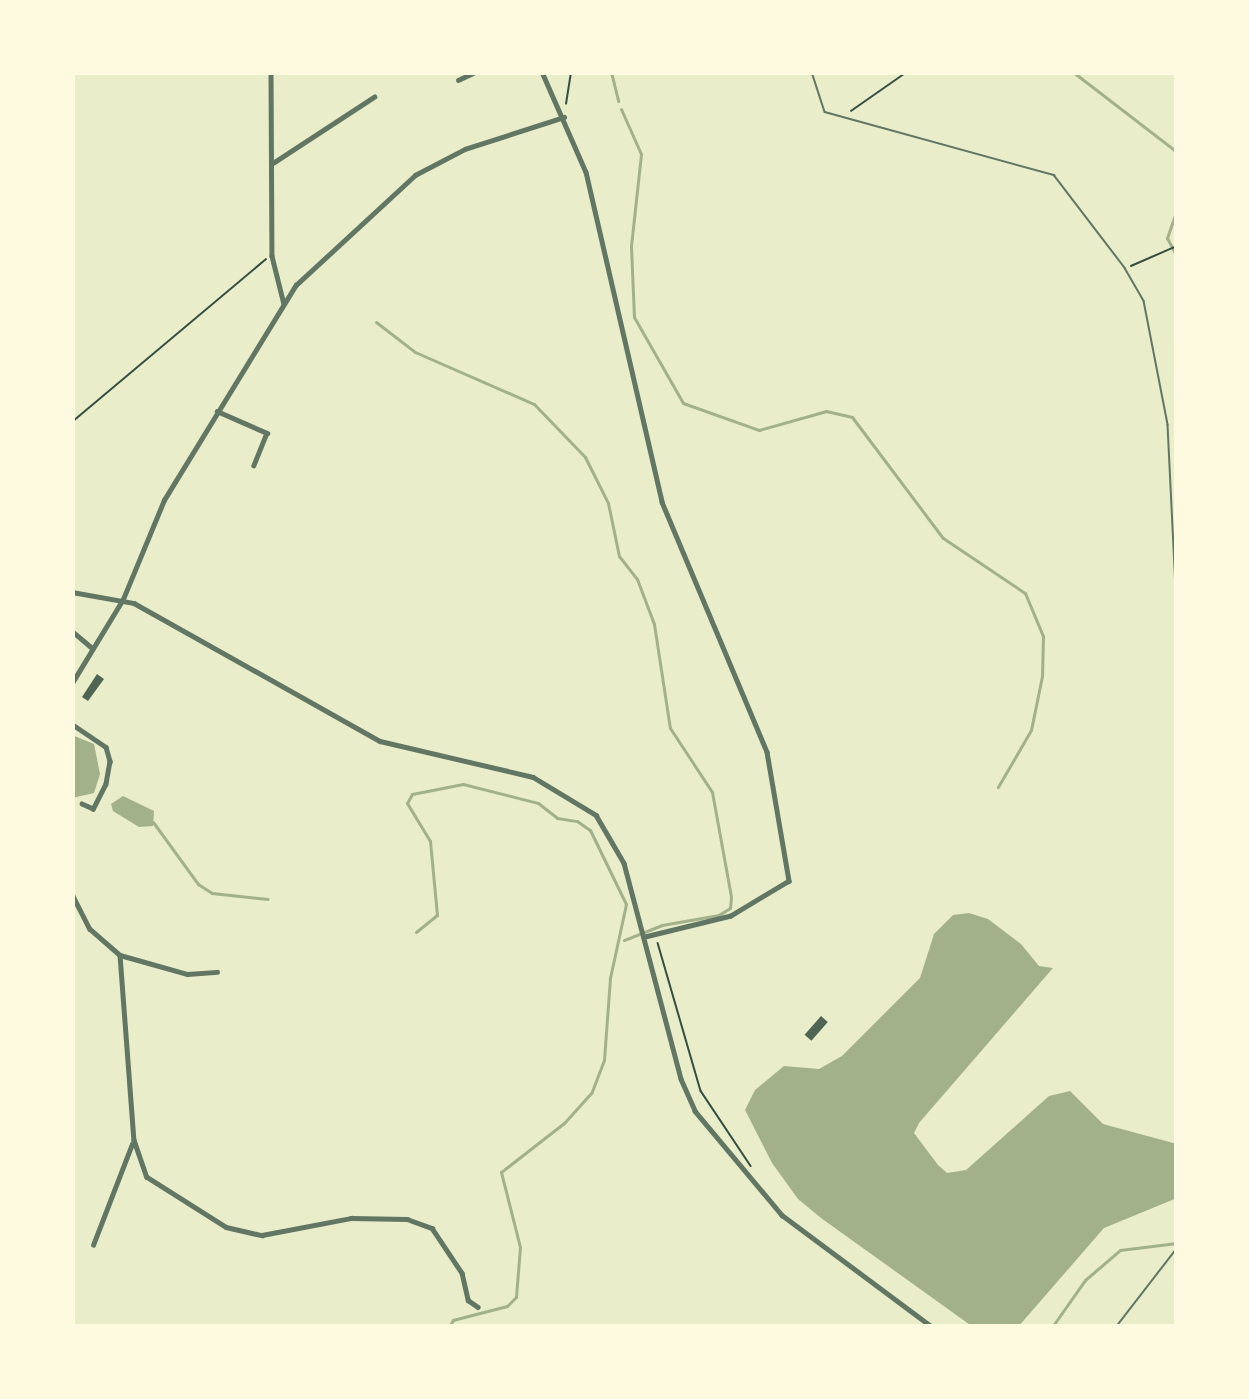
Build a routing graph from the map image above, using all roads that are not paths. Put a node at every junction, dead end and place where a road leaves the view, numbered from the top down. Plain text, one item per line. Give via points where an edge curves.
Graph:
1 (272, 72) edge
2 (475, 72) edge
3 (542, 72) edge
4 (812, 72) edge
5 (458, 80) dead end
6 (374, 97) dead end
7 (563, 117) junction
8 (273, 163) junction
9 (284, 304) junction
10 (217, 411) junction
11 (254, 465) dead end
12 (72, 592) edge
13 (123, 599) junction
14 (1177, 607) edge
15 (72, 631) edge
16 (92, 648) junction
17 (72, 683) edge
18 (72, 724) edge
19 (82, 803) dead end
20 (72, 894) edge
21 (649, 936) junction
22 (120, 956) junction
23 (217, 972) dead end
24 (134, 1140) junction
25 (93, 1245) dead end
26 (1177, 1248) edge
27 (478, 1306) dead end
28 (932, 1327) edge
29 (1116, 1327) edge

1 - 8 street
2 - 5 street
3 - 7 street
4 - 14 lane via 825,112 1054,175 1125,268 1144,301 1168,425
6 - 8 street
7 - 9 street via 465,148 416,175 329,250
7 - 21 street via 586,172 662,502 767,752 789,881 731,916
8 - 9 street via 272,256
9 - 10 street
10 - 11 street via 267,433
10 - 13 street via 158,511
12 - 13 street
13 - 16 street
13 - 21 street via 380,741 533,777 572,796 615,842
15 - 16 street
16 - 17 street
18 - 19 street via 106,747 110,760 93,809
20 - 22 street via 90,929
21 - 28 street via 681,1079 712,1137 782,1215
22 - 23 street via 187,974
22 - 24 street
24 - 25 street
24 - 27 street via 147,1177 226,1228 262,1235 378,1217 432,1228
26 - 29 lane

